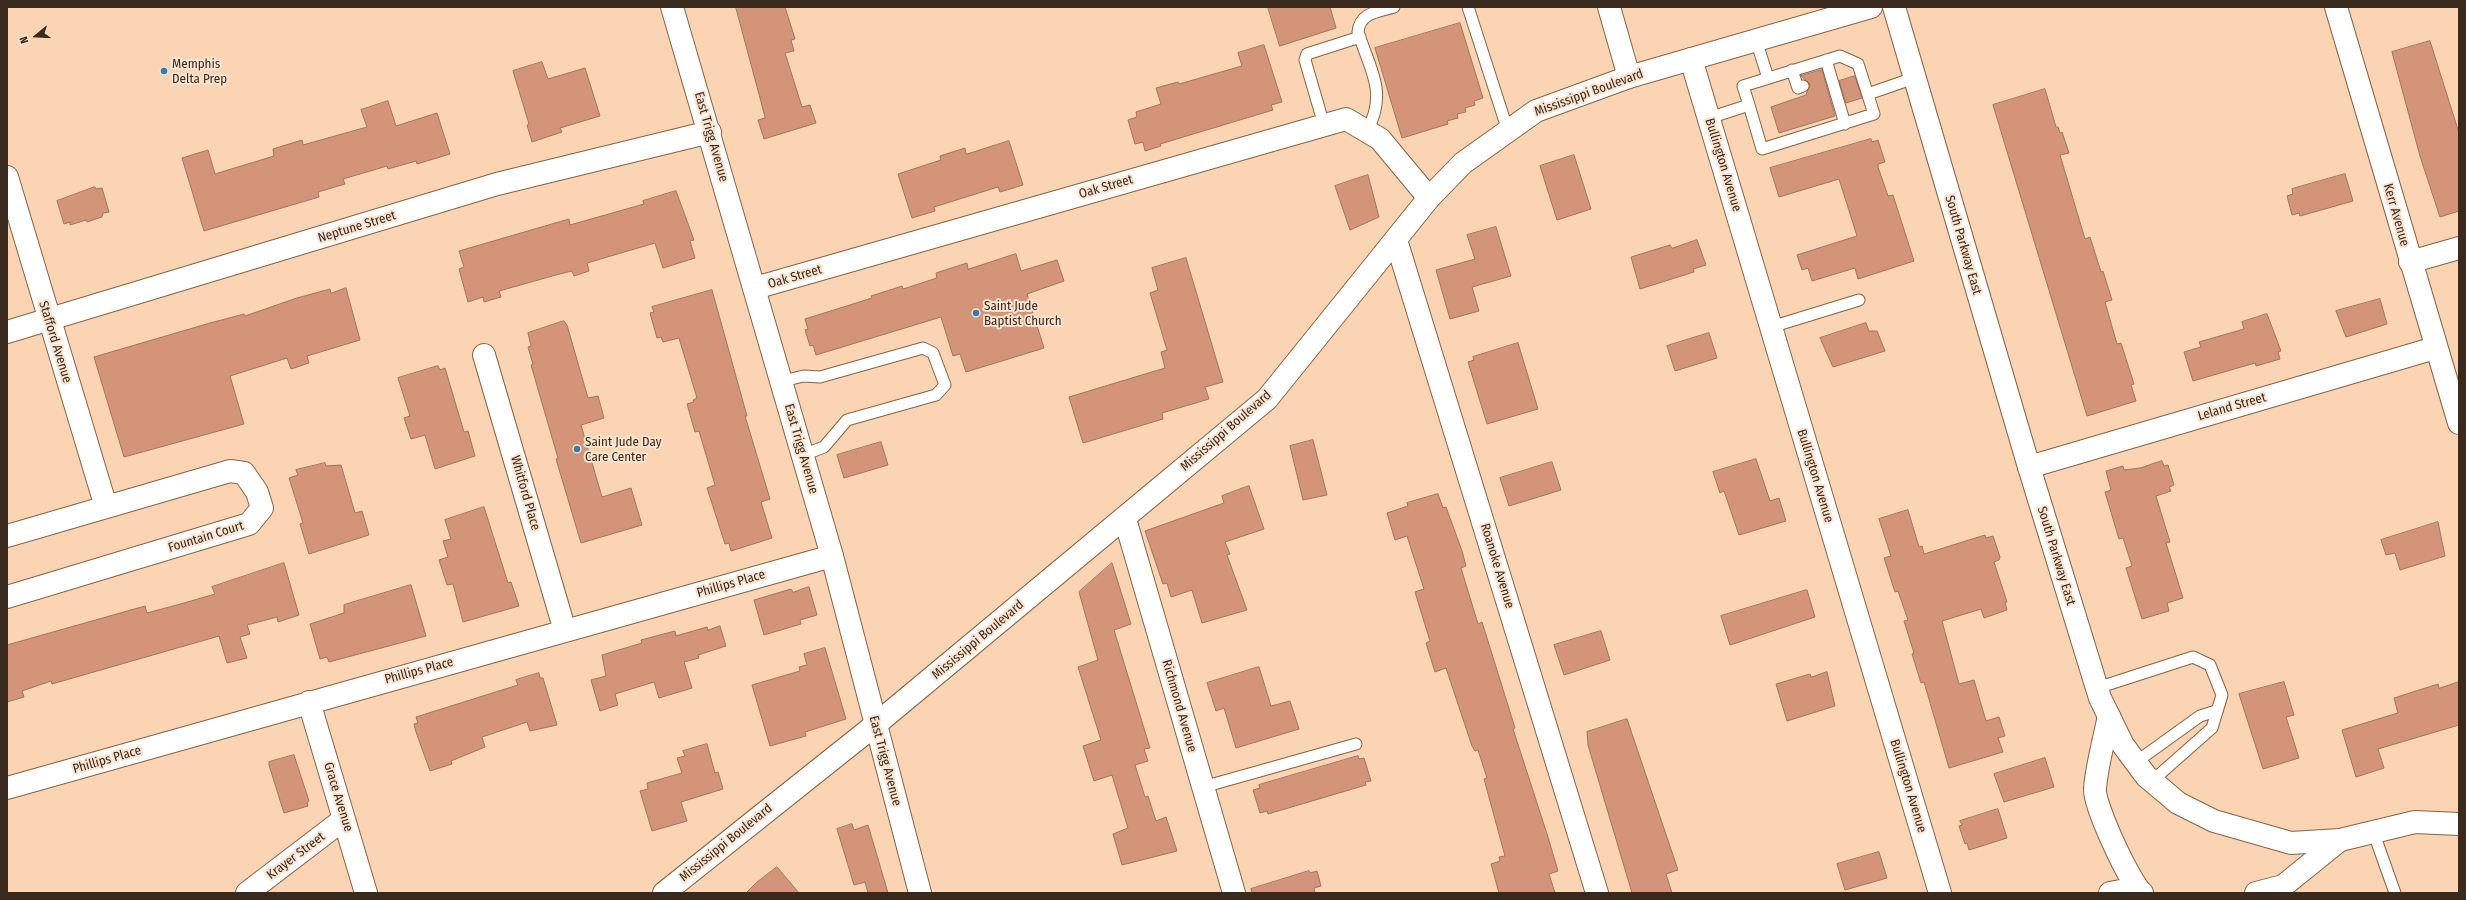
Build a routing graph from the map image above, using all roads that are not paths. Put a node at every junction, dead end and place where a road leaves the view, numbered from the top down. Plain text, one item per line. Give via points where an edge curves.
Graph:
1 (672, 7) edge
2 (1394, 7) edge
3 (1468, 7) edge
4 (1609, 7) edge
5 (1871, 7) edge
6 (1894, 7) edge
7 (2336, 7) edge
8 (1360, 37) junction
9 (1756, 40) junction
10 (1691, 59) junction
11 (1826, 60) junction
12 (1792, 70) junction
13 (1630, 77) junction
14 (1768, 78) junction
15 (1914, 78) junction
16 (1804, 86) dead end
17 (1868, 94) junction
18 (1749, 105) junction
19 (1709, 118) junction
20 (1845, 124) junction
21 (1324, 125) junction
22 (1508, 130) junction
23 (1367, 131) junction
24 (710, 132) junction
25 (7, 177) edge
26 (1429, 198) junction
27 (1396, 240) junction
28 (2459, 248) edge
29 (2410, 262) junction
30 (755, 288) junction
31 (1859, 300) dead end
32 (48, 320) junction
33 (1771, 328) junction
34 (7, 332) edge
35 (2435, 348) junction
36 (484, 355) dead end
37 (782, 381) junction
38 (2459, 423) edge
39 (803, 455) junction
40 (2029, 467) junction
41 (106, 508) junction
42 (1125, 519) junction
43 (7, 536) edge
44 (832, 556) junction
45 (7, 597) edge
46 (565, 631) junction
47 (2097, 688) junction
48 (309, 702) junction
49 (2216, 711) junction
50 (2109, 716) junction
51 (875, 725) junction
52 (1356, 744) dead end
53 (2136, 762) junction
54 (2152, 781) junction
55 (1203, 787) junction
56 (7, 788) edge
57 (344, 819) junction
58 (2459, 824) edge
59 (2373, 831) junction
60 (2340, 840) junction
61 (2139, 890) edge
62 (247, 893) edge
63 (366, 893) edge
64 (664, 893) edge
65 (920, 893) edge
66 (1234, 893) edge
67 (1597, 893) edge
68 (1940, 893) edge
69 (2110, 893) edge
70 (2256, 893) edge
71 (2396, 893) edge

1 - 24 street, East Trigg Avenue
2 - 8 lane via 1365,15 1359,24
3 - 22 lane
4 - 13 street
5 - 9 street, Mississippi Boulevard
6 - 15 street, South Parkway East
7 - 29 street, Kerr Avenue
8 - 21 lane via 1307,54 1305,60
8 - 23 lane via 1378,94 1374,117
9 - 10 street, Mississippi Boulevard
9 - 14 lane
10 - 13 street, Mississippi Boulevard
10 - 19 street, Bullington Avenue
11 - 12 lane
11 - 17 lane via 1840,56 1858,64
11 - 20 lane via 1828,79
12 - 14 lane
12 - 16 lane via 1798,88
13 - 22 street, Mississippi Boulevard via 1536,111
14 - 18 lane via 1743,86
15 - 17 lane
15 - 40 street, South Parkway East
17 - 20 lane via 1874,114
18 - 19 lane
18 - 20 lane via 1762,149
19 - 33 street, Bullington Avenue
21 - 23 street, Oak Street via 1346,118
21 - 30 street, Oak Street
22 - 26 street, Mississippi Boulevard via 1463,163
23 - 26 street, Oak Street via 1380,139
24 - 30 street, East Trigg Avenue
24 - 32 street, Neptune Street via 497,184
25 - 32 street, Stafford Avenue
26 - 27 street, Mississippi Boulevard
27 - 42 street, Mississippi Boulevard via 1267,399
27 - 67 street, Roanoke Avenue
28 - 29 street
29 - 35 street, Kerr Avenue
30 - 37 street, East Trigg Avenue
31 - 33 lane
32 - 34 street, Neptune Street
32 - 41 street, Stafford Avenue
33 - 68 street, Bullington Avenue
35 - 38 street, Kerr Avenue
35 - 40 street, Leland Street
36 - 46 street, Whitford Place
37 - 39 street, East Trigg Avenue
37 - 39 lane via 804,376 820,377 923,348 934,353 942,372 945,385 936,395 886,411 852,418 842,425 824,447
39 - 44 street, East Trigg Avenue
40 - 47 street, South Parkway East
41 - 43 street, Fountain Court
41 - 45 street, Fountain Court via 230,471 244,474 257,492 262,508 249,524
42 - 51 street, Mississippi Boulevard
42 - 55 street, Richmond Avenue
44 - 46 street, Phillips Place
44 - 51 street, East Trigg Avenue
46 - 48 street, Phillips Place
47 - 49 lane via 2193,657 2210,665 2222,694
47 - 50 street, South Parkway East
48 - 56 street, Phillips Place
48 - 57 street, Grace Avenue
49 - 53 lane via 2200,716
49 - 54 lane via 2212,728
50 - 53 street, South Parkway East via 2123,745
50 - 61 street via 2094,790 2119,858
51 - 64 street, Mississippi Boulevard
51 - 65 street, East Trigg Avenue
52 - 55 lane
53 - 54 street, South Parkway East
54 - 60 street, South Parkway East via 2178,803 2234,827 2291,843
55 - 66 street, Richmond Avenue
57 - 62 street, Krayer Street
57 - 63 street, Grace Avenue
58 - 59 street, South Parkway East via 2415,822
59 - 60 street, South Parkway East
59 - 71 lane
60 - 70 street via 2283,886
61 - 69 street

